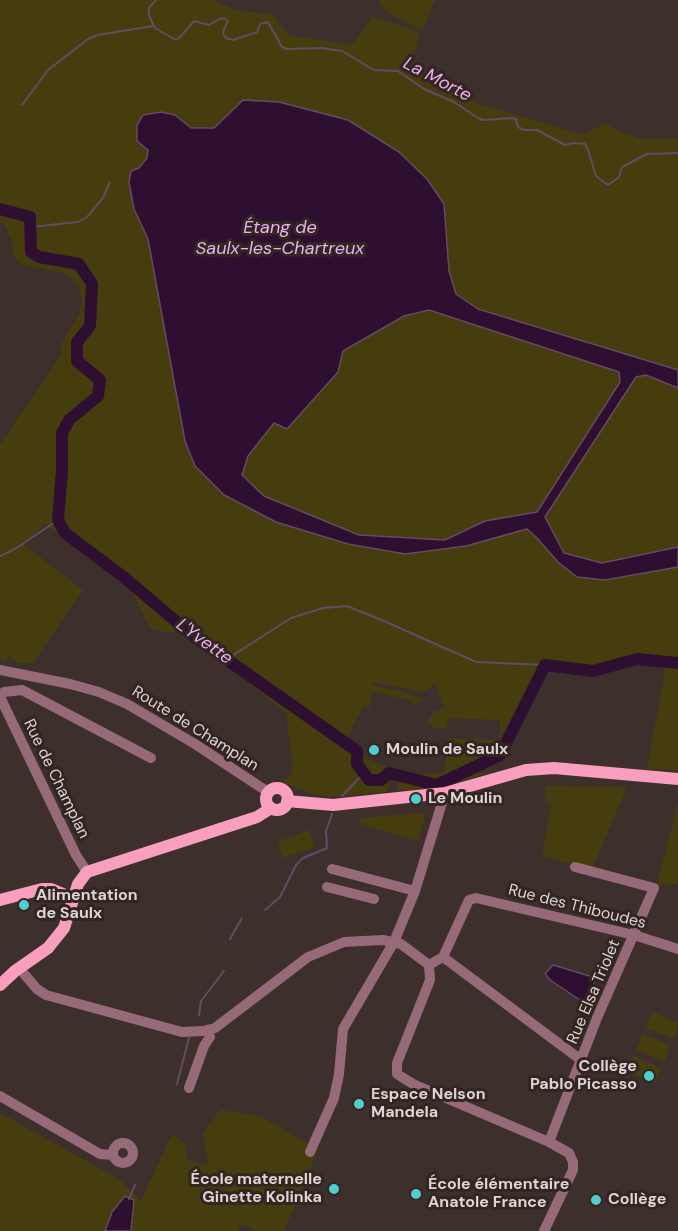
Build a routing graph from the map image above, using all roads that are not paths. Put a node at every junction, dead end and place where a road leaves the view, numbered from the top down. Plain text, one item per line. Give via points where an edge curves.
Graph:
1 (0, 670) edge
2 (1, 695) edge
3 (151, 758) dead end
4 (678, 778) edge
5 (445, 792) junction
6 (267, 794) junction
7 (287, 801) junction
8 (271, 808) junction
9 (575, 867) dead end
10 (87, 872) junction
11 (373, 879) junction
12 (415, 891) junction
13 (73, 898) junction
14 (0, 900) edge
15 (634, 935) junction
16 (394, 942) junction
17 (678, 949) edge
18 (443, 957) junction
19 (429, 964) junction
20 (19, 968) junction
21 (0, 985) edge
22 (208, 1030) junction
23 (581, 1059) junction
24 (189, 1088) dead end
25 (0, 1096) edge
26 (549, 1142) junction
27 (310, 1152) dead end
28 (113, 1155) dead end
29 (544, 1231) edge

1 - 6 street, Route de Champlan via 70,684 127,704 195,744
2 - 3 street via 22,690
2 - 10 street, Rue de Champlan
4 - 5 main road via 554,768 526,770
5 - 7 main road via 333,805
5 - 12 street
6 - 7 main road via 279,788
6 - 8 main road
7 - 8 main road via 281,809
8 - 10 main road via 257,817
9 - 15 street, Rue Elsa Triolet via 654,888
10 - 13 main road
11 - 11 street via 371,898 331,888 335,869
11 - 12 street
12 - 16 street
13 - 14 main road via 42,889
13 - 20 main road via 64,928 48,948
15 - 17 street, Rue des Thiboudes
15 - 18 street, Rue des Thiboudes via 476,898 468,900
15 - 23 street, Rue Elsa Triolet
16 - 19 street
16 - 22 street via 344,942 308,957
16 - 27 street via 343,1029 334,1098
18 - 19 street
18 - 23 street
19 - 26 street via 430,980 396,1066 397,1074 412,1084
20 - 21 main road
20 - 22 street via 46,995 182,1032
22 - 24 street via 210,1037
23 - 26 street, Rue Elsa Triolet
25 - 28 street via 100,1154
26 - 29 street via 569,1154 573,1170

